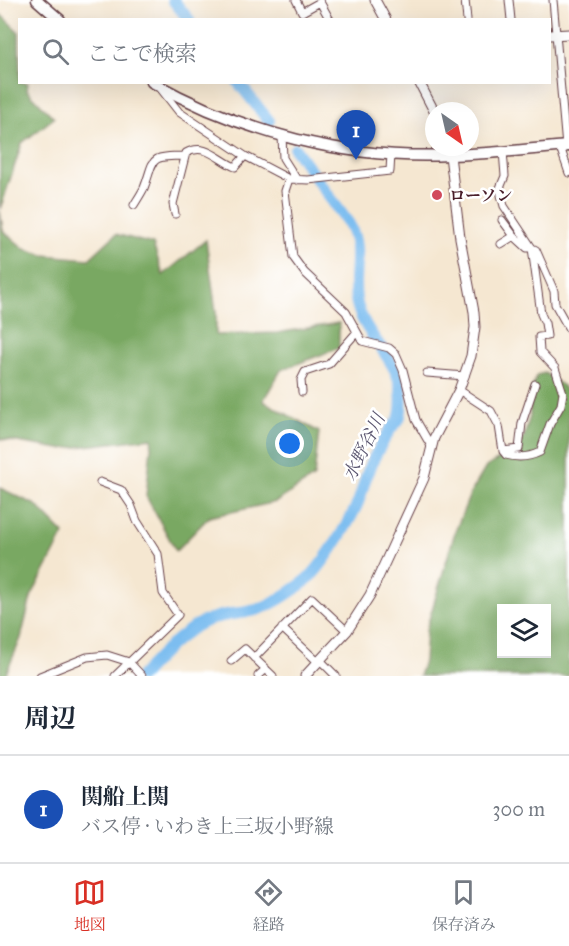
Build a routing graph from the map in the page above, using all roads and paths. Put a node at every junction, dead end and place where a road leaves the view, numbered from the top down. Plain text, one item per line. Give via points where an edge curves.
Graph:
1 (37, 0) edge
2 (296, 0) edge
3 (375, 0) edge
4 (465, 0) edge
5 (509, 0) edge
6 (553, 0) edge
7 (322, 1) edge
8 (58, 18) edge
9 (329, 18) edge
10 (385, 18) edge
11 (467, 18) edge
12 (511, 18) edge
13 (569, 34) edge
14 (553, 35) edge
15 (420, 84) edge
16 (156, 85) edge
17 (430, 102) edge
18 (282, 136) junction
19 (565, 147) edge
20 (479, 151) edge
21 (503, 151) junction
22 (425, 152) edge
23 (391, 154) junction
24 (183, 156) junction
25 (245, 156) junction
26 (451, 156) edge
27 (569, 173) edge
28 (289, 179) junction
29 (297, 180) junction
30 (134, 206) dead end
31 (175, 214) dead end
32 (502, 220) dead end
33 (514, 236) junction
34 (501, 244) dead end
35 (532, 248) junction
36 (569, 329) edge
37 (356, 333) junction
38 (427, 374) dead end
39 (465, 376) junction
40 (535, 384) dead end
41 (459, 390) junction
42 (302, 392) dead end
43 (431, 446) junction
44 (503, 451) junction
45 (100, 482) dead end
46 (282, 628) junction
47 (346, 631) junction
48 (254, 657) junction
49 (231, 661) dead end
50 (319, 661) junction
51 (129, 662) junction
52 (266, 669) junction
53 (141, 675) edge
54 (40, 676) edge
55 (115, 676) edge
56 (258, 676) edge
57 (273, 676) edge
58 (305, 676) edge
59 (336, 676) edge

1 - 8 main road
2 - 7 street via 302,12
3 - 10 street
4 - 11 street
5 - 12 street
6 - 14 street
7 - 9 street
13 - 14 street
14 - 19 street
15 - 17 street
16 - 18 main road via 222,116
16 - 25 street via 179,112
18 - 23 main road
18 - 29 street via 283,158
19 - 21 main road
19 - 27 street
20 - 21 main road
21 - 35 street via 505,176 500,188 504,206
22 - 23 main road
23 - 29 street via 390,171
24 - 25 street via 191,150 204,149 235,167
24 - 30 street via 162,157 152,164
24 - 31 street via 173,204
25 - 28 street
26 - 39 street via 474,312 474,344
28 - 29 street
28 - 37 street via 285,191 293,257 346,312
32 - 33 street
33 - 34 street
33 - 35 street
35 - 36 street via 540,258 554,291 555,304
35 - 44 street via 547,336 539,336 540,352 558,373 563,393 540,452 514,457
37 - 42 street via 329,364 305,372
37 - 43 street via 362,341 393,351 399,359 416,420
38 - 39 street
39 - 41 street
40 - 44 street via 522,423 519,449
41 - 43 street
41 - 44 street via 491,411 499,426
43 - 47 street via 424,478 390,553 370,595
45 - 51 street via 121,490 128,500 136,521 158,554 164,594 178,615
46 - 47 street via 312,598
46 - 48 street
46 - 50 street
47 - 50 street
48 - 49 street via 245,649
48 - 52 street
50 - 58 street
50 - 59 street
51 - 53 street
51 - 54 street via 96,655
51 - 55 street
52 - 56 street
52 - 57 street

